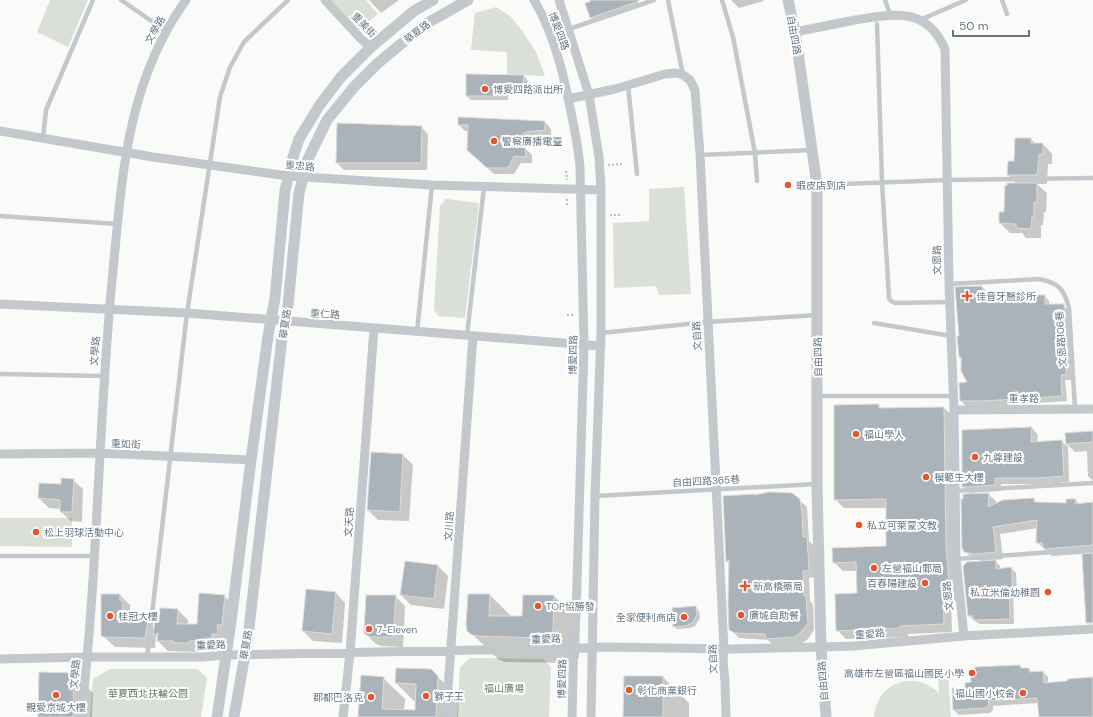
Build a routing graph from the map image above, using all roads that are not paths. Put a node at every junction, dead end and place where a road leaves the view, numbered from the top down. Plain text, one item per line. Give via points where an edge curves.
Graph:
1 (93, 0) edge
2 (122, 0) edge
3 (186, 0) edge
4 (288, 0) edge
5 (325, 0) edge
6 (433, 0) edge
7 (468, 0) edge
8 (534, 0) edge
9 (560, 0) edge
10 (654, 0) edge
11 (668, 0) edge
12 (722, 0) edge
13 (788, 0) edge
14 (885, 0) edge
15 (966, 0) edge
16 (1002, 0) edge
17 (890, 14) junction
18 (1007, 14) dead end
19 (920, 20) junction
20 (877, 24) dead end
21 (569, 29) junction
22 (166, 31) junction
23 (795, 32) junction
24 (370, 47) junction
25 (683, 75) junction
26 (628, 85) junction
27 (589, 95) junction
28 (568, 99) junction
29 (0, 131) edge
30 (43, 138) junction
31 (812, 150) junction
32 (126, 153) junction
33 (755, 153) junction
34 (700, 155) junction
35 (209, 166) junction
36 (637, 174) dead end
37 (288, 176) junction
38 (302, 177) junction
39 (1093, 178) edge
40 (948, 180) junction
41 (757, 181) dead end
42 (882, 182) junction
43 (432, 185) junction
44 (817, 185) junction
45 (484, 187) junction
46 (581, 190) junction
47 (601, 190) junction
48 (0, 216) edge
49 (118, 224) junction
50 (949, 284) junction
51 (950, 302) junction
52 (0, 304) edge
53 (110, 310) junction
54 (187, 314) junction
55 (817, 315) junction
56 (271, 320) junction
57 (286, 321) junction
58 (707, 322) junction
59 (874, 323) dead end
60 (374, 328) junction
61 (417, 332) junction
62 (601, 333) junction
63 (470, 336) junction
64 (951, 336) junction
65 (584, 345) junction
66 (601, 346) junction
67 (0, 374) edge
68 (104, 376) junction
69 (818, 396) junction
70 (953, 396) junction
71 (1075, 409) junction
72 (1093, 409) edge
73 (954, 410) junction
74 (100, 453) junction
75 (0, 454) edge
76 (170, 457) junction
77 (251, 460) junction
78 (1093, 483) edge
79 (817, 484) junction
80 (716, 489) junction
81 (955, 491) junction
82 (595, 496) junction
83 (1093, 549) edge
84 (0, 556) edge
85 (94, 556) junction
86 (956, 559) junction
87 (1093, 629) edge
88 (964, 636) junction
89 (821, 647) junction
90 (574, 648) junction
91 (593, 648) junction
92 (724, 649) junction
93 (451, 651) junction
94 (350, 653) junction
95 (226, 655) junction
96 (245, 655) junction
97 (88, 657) junction
98 (148, 657) junction
99 (0, 659) edge
100 (81, 717) edge
101 (217, 717) edge
102 (234, 717) edge
103 (343, 717) edge
104 (446, 717) edge
105 (572, 717) edge
106 (591, 717) edge
107 (726, 717) edge
108 (826, 717) edge

1 - 30 lane via 46,110
2 - 22 lane
3 - 22 street, 文學路
4 - 35 lane via 244,42 230,67 220,97
5 - 24 street, 重美街
6 - 24 street, 華夏路 via 414,11
7 - 38 street, 華夏路 via 424,25 378,63 354,87 327,120
8 - 28 street, 博愛四路 via 551,36
9 - 21 street, 博愛四路
10 - 21 lane
11 - 25 lane
12 - 33 lane via 733,36
13 - 23 street, 自由四路
14 - 17 lane
15 - 19 lane
16 - 18 lane
17 - 19 street, 文恩路
17 - 23 street, 文恩路
19 - 40 street, 文恩路 via 934,30 945,49
20 - 42 lane
21 - 27 street, 博愛四路
22 - 32 street, 文學路 via 144,79
23 - 31 street, 自由四路
24 - 37 street, 華夏路 via 319,106 299,139
25 - 26 street via 665,74
25 - 34 street, 文自路 via 690,80 695,90
26 - 27 street
26 - 36 lane
27 - 28 street
27 - 47 street, 博愛四路 via 599,157
28 - 46 street, 博愛四路 via 579,160
29 - 30 street, 重忠路
30 - 32 street, 重忠路
31 - 33 lane
31 - 44 street, 自由四路
32 - 35 street, 重忠路
32 - 49 street, 文學路
33 - 34 lane
33 - 41 lane
34 - 58 street, 文自路
35 - 37 street, 重忠路
35 - 54 lane
37 - 38 street, 重忠路
37 - 56 street, 華夏路
38 - 43 street, 重忠路
38 - 57 street, 華夏路
39 - 40 lane
40 - 42 lane
40 - 50 street, 文恩路
42 - 44 lane
42 - 51 lane via 889,298 895,303
43 - 45 street, 重忠路
43 - 61 lane
44 - 55 street, 自由四路
45 - 46 street, 重忠路
45 - 63 lane
46 - 47 street, 重忠路
46 - 65 street, 博愛四路
47 - 62 street, 博愛四路
48 - 49 lane
49 - 53 street, 文學路
50 - 51 street, 文恩路
50 - 71 lane, 文恩路106巷 via 1039,279 1052,282 1065,294 1069,308
51 - 64 street, 文恩路
52 - 53 street, 重仁路
53 - 54 street, 重仁路
53 - 68 street, 文學路
54 - 56 street, 重仁路
54 - 76 lane
55 - 58 lane
55 - 69 street, 自由四路
56 - 57 street, 重仁路
56 - 77 street, 華夏路
57 - 60 street, 重仁路
57 - 96 street, 華夏路
58 - 62 lane
58 - 80 street, 文自路
59 - 64 lane
60 - 61 street, 重仁路
60 - 94 street, 文天路
61 - 63 street, 重仁路
62 - 66 street, 博愛四路
63 - 65 street, 重仁路
63 - 93 street, 文川路
64 - 70 street, 文恩路
65 - 66 street, 重仁路
65 - 90 street, 博愛四路
66 - 82 street, 博愛四路
67 - 68 lane
68 - 74 street, 文學路
69 - 70 lane
69 - 79 street, 自由四路
70 - 73 street, 文恩路
71 - 72 street, 重孝路
71 - 73 street, 重孝路
73 - 81 street, 文恩路
74 - 75 street, 重如街
74 - 76 street, 重如街
74 - 85 street, 文學路
76 - 77 street, 重如街
76 - 98 lane
77 - 95 street, 華夏路
78 - 81 lane
79 - 80 lane, 自由四路365巷
79 - 89 street, 自由四路
80 - 82 lane, 自由四路365巷
80 - 92 street, 文自路
81 - 86 street, 文恩路
82 - 91 street, 博愛四路
83 - 86 lane
84 - 85 lane
85 - 97 street, 文學路
86 - 88 street, 文恩路
87 - 88 street, 重愛路
88 - 89 street, 重愛路
89 - 92 street, 重愛路
89 - 108 street, 自由四路
90 - 91 street, 重愛路
90 - 93 street, 重愛路
90 - 105 street, 博愛四路
91 - 92 street, 重愛路
91 - 106 street, 博愛四路
92 - 107 street, 文自路
93 - 94 street, 重愛路
93 - 104 street, 文川路
94 - 96 street, 重愛路
94 - 103 street, 文天路
95 - 96 street, 重愛路
95 - 98 street, 重愛路
95 - 101 street, 華夏路
96 - 102 street, 華夏路
97 - 98 street, 重愛路
97 - 99 street, 重愛路
97 - 100 street, 文學路

